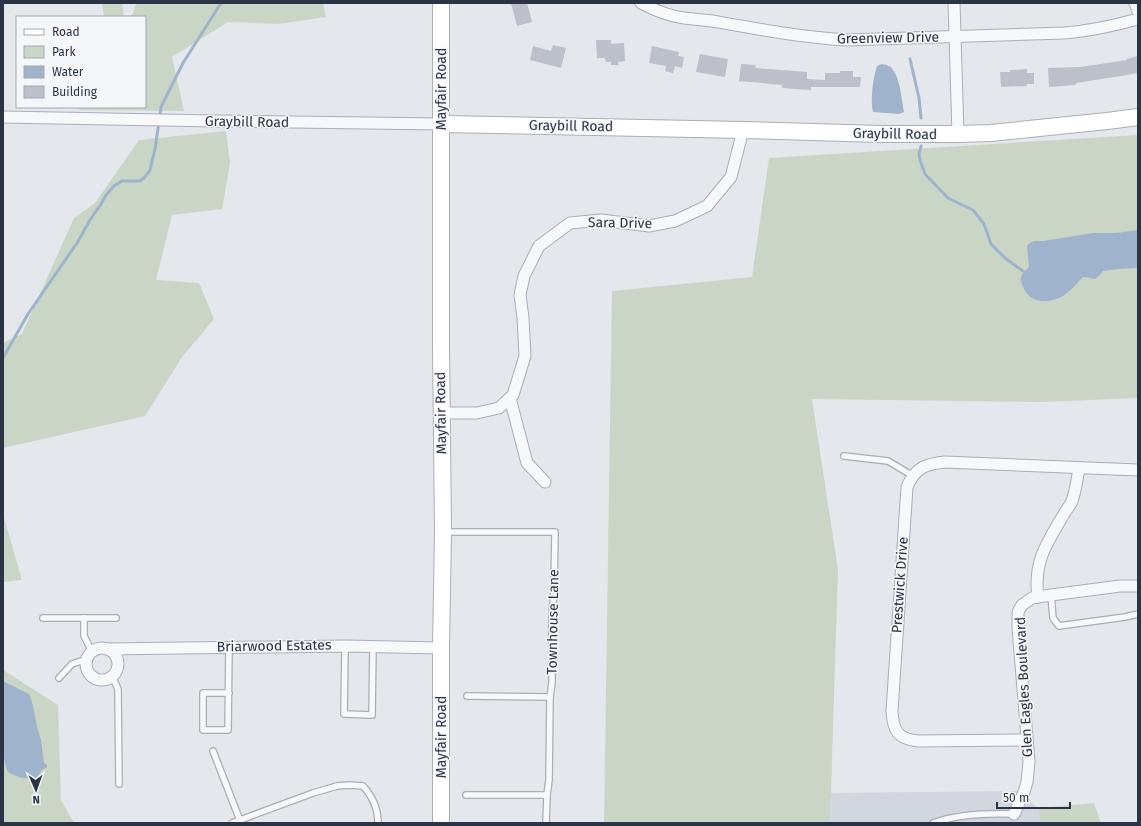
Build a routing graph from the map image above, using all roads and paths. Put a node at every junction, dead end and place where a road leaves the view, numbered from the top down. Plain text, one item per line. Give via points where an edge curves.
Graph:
1 (441, 3) edge
2 (641, 3) edge
3 (954, 3) edge
4 (1135, 3) edge
5 (1138, 11) edge
6 (1138, 19) edge
7 (955, 37) junction
8 (3, 117) edge
9 (1138, 117) edge
10 (442, 124) junction
11 (743, 130) junction
12 (958, 134) junction
13 (510, 398) junction
14 (441, 413) junction
15 (844, 456) dead end
16 (1079, 468) junction
17 (1138, 470) edge
18 (912, 476) junction
19 (544, 482) dead end
20 (443, 532) junction
21 (1138, 586) edge
22 (1051, 595) junction
23 (1038, 597) junction
24 (1138, 614) edge
25 (43, 618) dead end
26 (84, 618) junction
27 (116, 618) dead end
28 (229, 646) junction
29 (345, 646) junction
30 (373, 646) junction
31 (107, 648) junction
32 (441, 648) junction
33 (90, 656) junction
34 (112, 676) junction
35 (60, 678) dead end
36 (229, 693) junction
37 (467, 696) dead end
38 (550, 696) junction
39 (1027, 740) junction
40 (213, 751) dead end
41 (119, 784) dead end
42 (466, 795) dead end
43 (547, 795) junction
44 (1014, 814) joint
45 (240, 821) edge
46 (232, 823) edge
47 (378, 823) edge
48 (441, 823) edge
49 (546, 823) edge
50 (933, 823) edge

1 - 10 street, Mayfair Road
2 - 7 street, Greenview Drive via 684,18 816,38 846,40
3 - 7 street
4 - 5 street
6 - 7 street, Greenview Drive via 1096,29 1064,33
7 - 12 street
8 - 10 street, Graybill Road
9 - 12 street, Graybill Road via 990,133
10 - 11 street, Graybill Road
10 - 14 street, Mayfair Road
11 - 12 street, Graybill Road
11 - 13 street, Sara Drive via 731,177 708,206 675,221 649,226 601,220 570,223 539,246 524,276 520,295 525,356
13 - 14 street via 499,408 477,413
13 - 19 street via 527,463
14 - 20 street, Mayfair Road
15 - 18 lane via 888,461
16 - 17 street
16 - 18 street via 945,462 924,466
16 - 23 street via 1071,503 1041,558 1036,584
18 - 39 street, Prestwick Drive via 905,494 893,726 901,737 918,741
20 - 32 street, Mayfair Road
20 - 38 lane, Townhouse Lane via 555,532
21 - 22 street, Glen Eagles Boulevard
22 - 23 street, Glen Eagles Boulevard
22 - 24 lane via 1053,618 1059,626
23 - 39 street, Glen Eagles Boulevard via 1027,601 1018,613
25 - 26 lane
26 - 27 lane
26 - 33 lane via 84,636
28 - 29 street, Briarwood Estates
28 - 31 street, Briarwood Estates
28 - 36 lane
29 - 30 street, Briarwood Estates
29 - 30 lane via 344,714 372,715
30 - 32 street, Briarwood Estates
31 - 33 street via 98,648
31 - 34 street via 115,654 118,663
32 - 48 street, Mayfair Road
33 - 34 street via 86,666 93,676 101,680
33 - 35 lane via 72,664
34 - 41 lane via 118,689
36 - 36 lane via 228,730 203,730 203,693
37 - 38 lane
38 - 43 lane, Townhouse Lane
39 - 44 street, Glen Eagles Boulevard via 1027,782
40 - 45 lane
42 - 43 lane
43 - 49 lane, Townhouse Lane
44 - 50 lane via 994,813
45 - 46 lane
45 - 47 lane via 320,791 350,785 363,786 369,793 375,804

